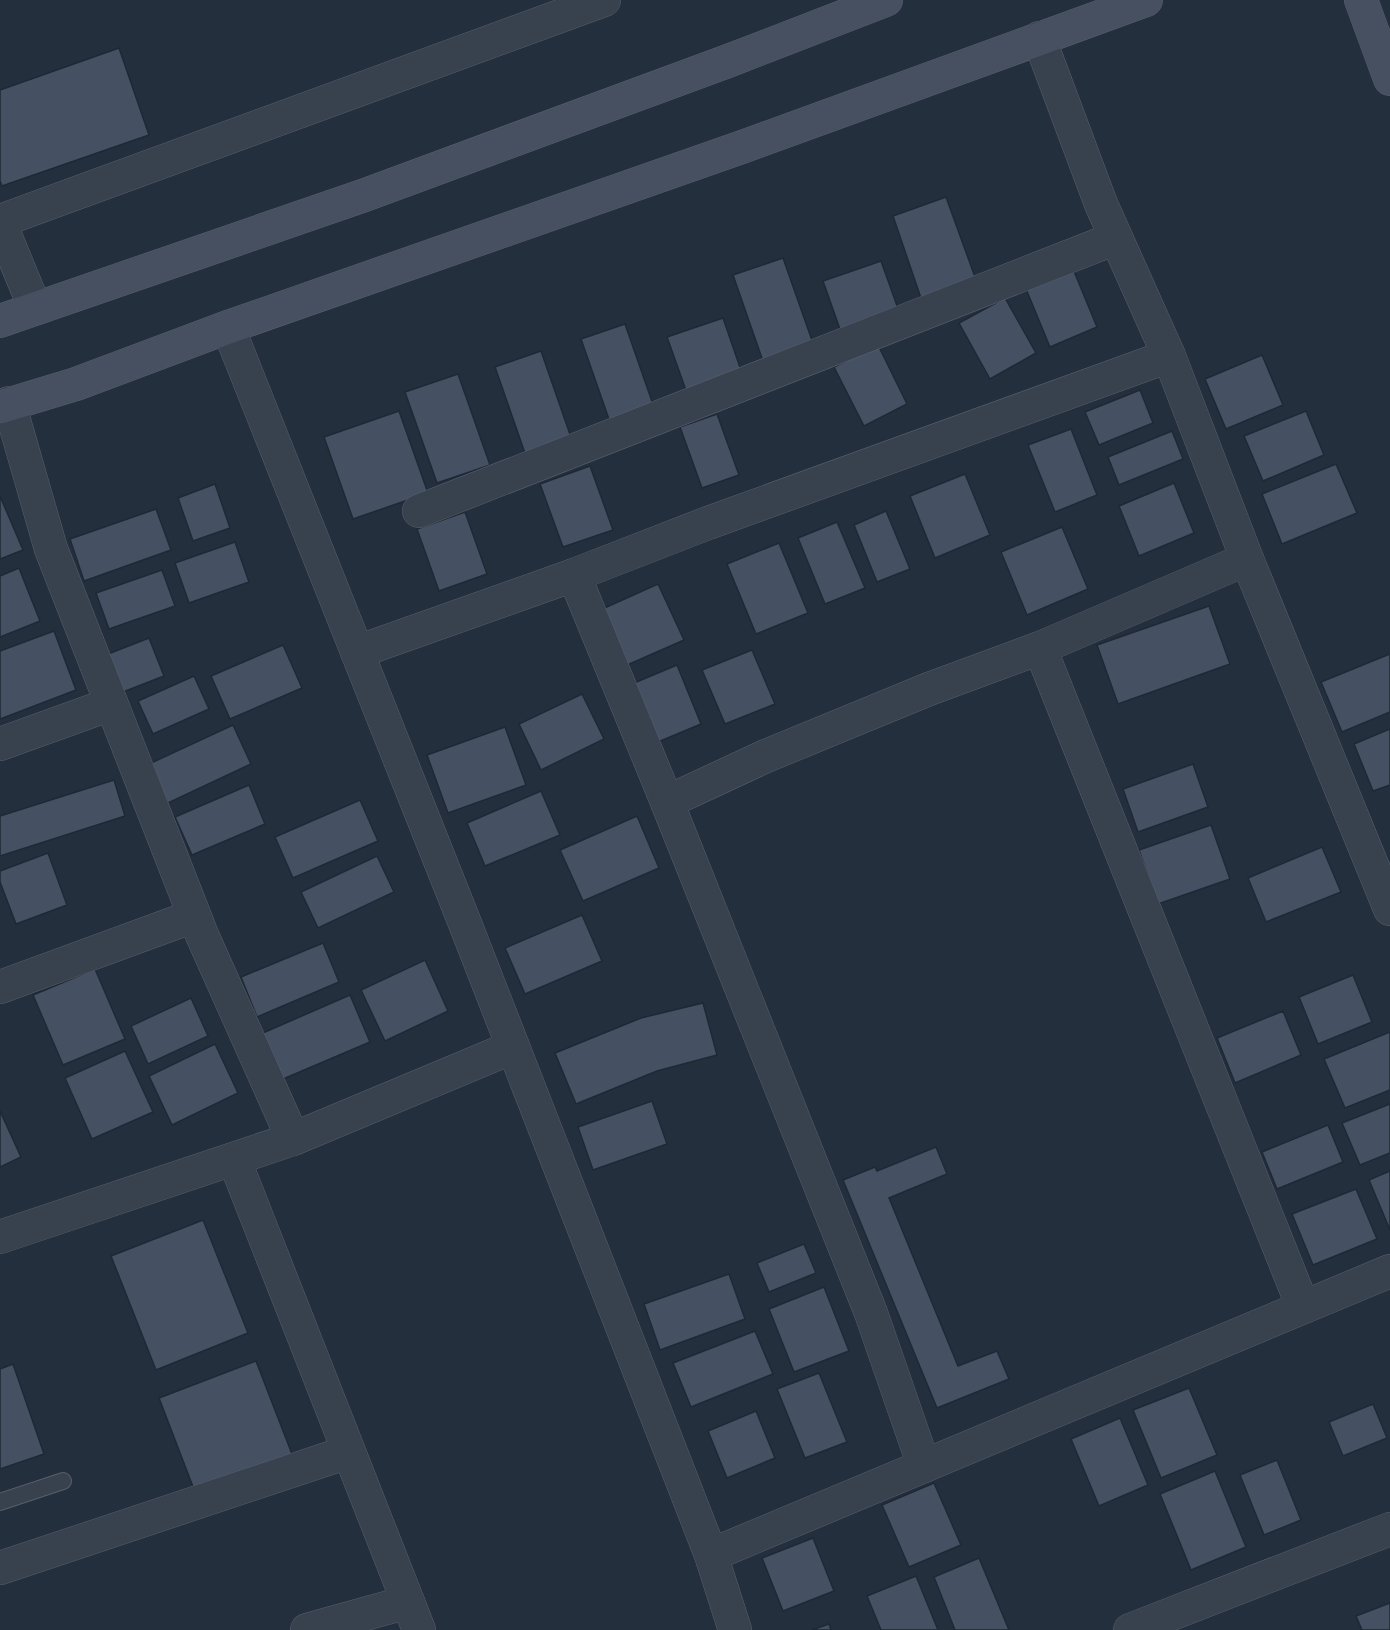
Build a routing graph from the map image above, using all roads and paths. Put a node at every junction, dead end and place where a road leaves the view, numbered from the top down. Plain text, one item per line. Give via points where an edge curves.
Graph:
1 (604, 0) edge
2 (886, 0) edge
3 (1146, 0) edge
4 (1361, 0) edge
5 (1039, 38) junction
6 (1390, 79) edge
7 (0, 222) edge
8 (1116, 238) junction
9 (35, 308) junction
10 (0, 321) edge
11 (228, 327) junction
12 (1169, 356) junction
13 (5, 405) edge
14 (419, 511) dead end
15 (1247, 560) junction
16 (574, 575) junction
17 (1040, 648) junction
18 (357, 652) junction
19 (111, 705) junction
20 (0, 744) edge
21 (667, 802) junction
22 (1387, 895) edge
23 (194, 916) junction
24 (0, 987) edge
25 (513, 1047) junction
26 (293, 1139) junction
27 (234, 1159) junction
28 (0, 1237) edge
29 (1390, 1271) edge
30 (1303, 1307) junction
31 (348, 1452) junction
32 (924, 1466) junction
33 (63, 1481) dead end
34 (0, 1503) edge
35 (1390, 1529) edge
36 (711, 1555) junction
37 (0, 1568) edge
38 (413, 1616) edge
39 (307, 1630) edge
40 (735, 1630) edge
41 (1131, 1630) edge

1 - 7 street
2 - 9 street via 365,195
3 - 5 street
4 - 6 street
5 - 8 street
5 - 11 street
7 - 9 street
8 - 12 street
8 - 14 street
9 - 10 street
11 - 13 street via 76,384
11 - 18 street
12 - 15 street
12 - 16 street
13 - 19 street via 51,549
15 - 17 street
15 - 22 street
16 - 18 street
16 - 21 street
17 - 21 street via 766,756
17 - 30 street
18 - 25 street
19 - 20 street
19 - 23 street
21 - 32 street via 871,1314
23 - 24 street
23 - 26 street
25 - 26 street
25 - 36 street
26 - 27 street
27 - 28 street
27 - 31 street
29 - 30 street
30 - 32 street
31 - 37 street
31 - 38 street
32 - 36 street
33 - 34 lane
35 - 41 street
36 - 40 street
38 - 39 street

